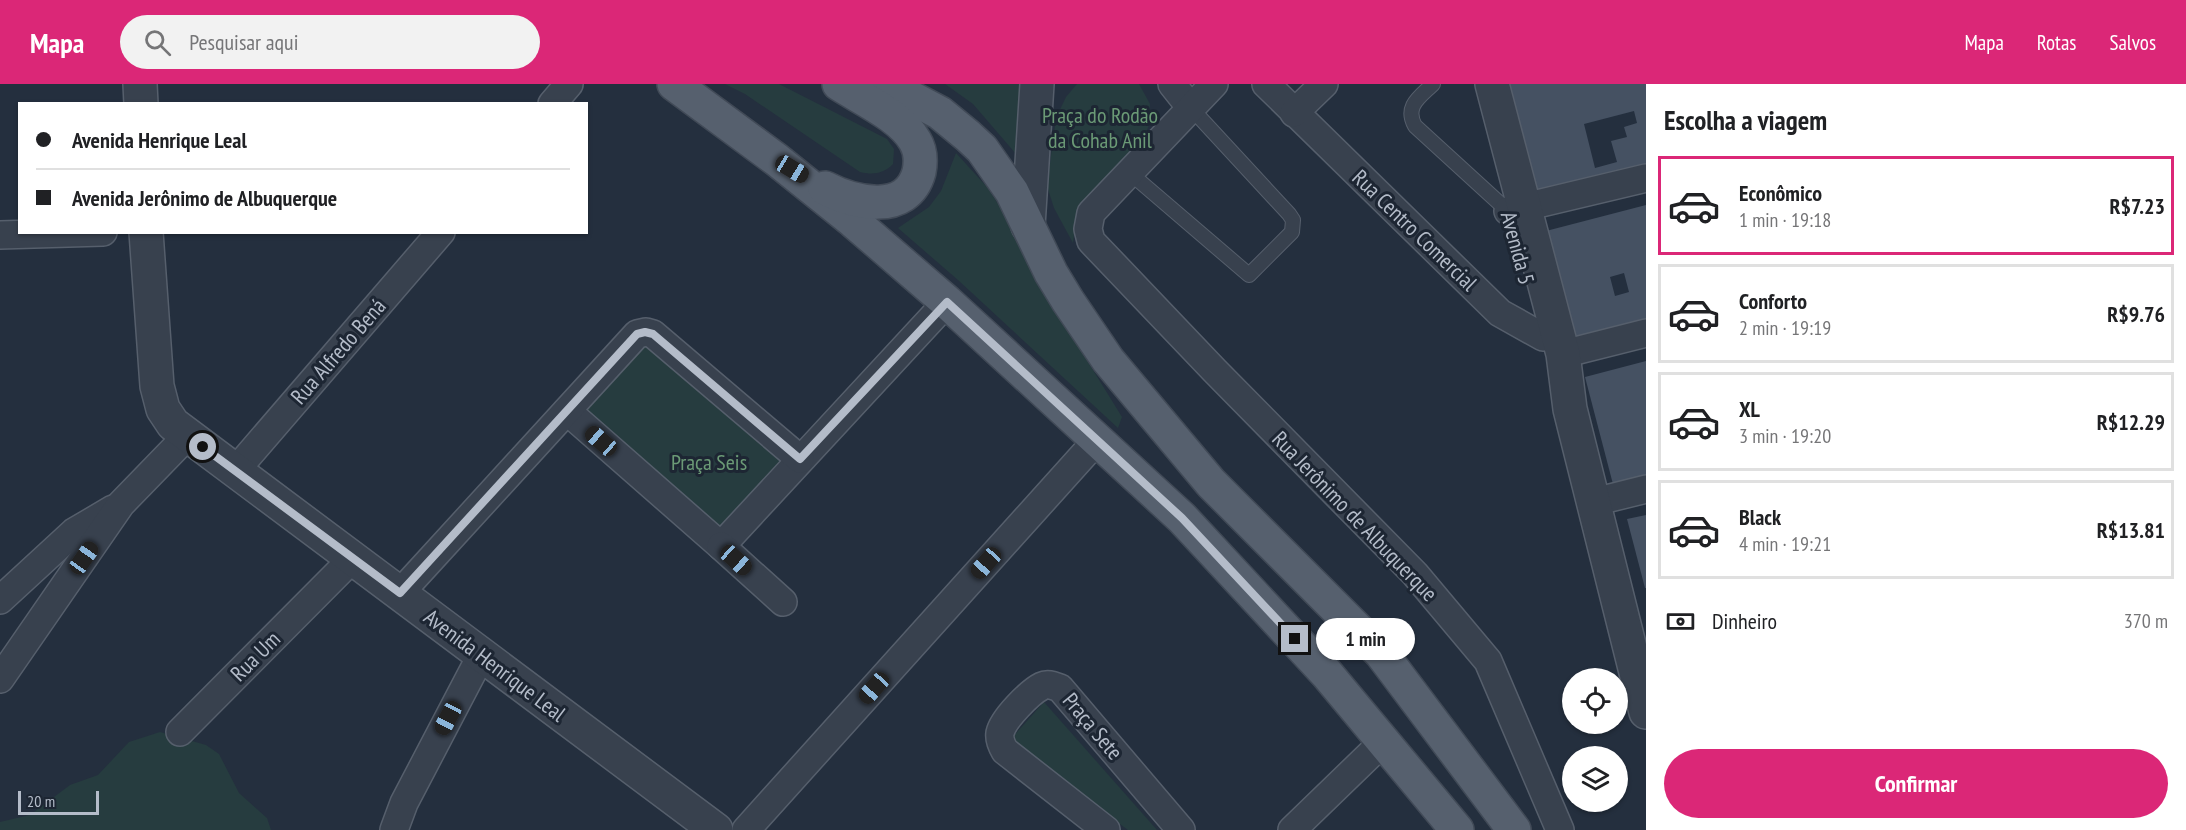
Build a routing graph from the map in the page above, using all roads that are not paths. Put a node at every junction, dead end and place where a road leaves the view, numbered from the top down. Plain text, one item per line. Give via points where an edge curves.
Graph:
1 (140, 84) edge
2 (569, 84) edge
3 (674, 84) edge
4 (839, 84) edge
5 (885, 84) edge
6 (1037, 84) edge
7 (1172, 84) edge
8 (1214, 84) edge
9 (1266, 84) edge
10 (1324, 84) edge
11 (1433, 84) edge
12 (1473, 84) edge
13 (1492, 84) edge
14 (141, 102) edge
15 (554, 102) edge
16 (1191, 108) junction
17 (1294, 113) junction
18 (777, 160) junction
19 (1130, 173) junction
20 (1646, 178) edge
21 (1516, 209) junction
22 (1028, 226) junction
23 (34, 234) edge
24 (146, 234) edge
25 (439, 234) edge
26 (0, 235) edge
27 (947, 302) junction
28 (1646, 333) edge
29 (1553, 346) junction
30 (567, 411) junction
31 (187, 436) junction
32 (1098, 439) junction
33 (800, 459) junction
34 (236, 470) junction
35 (1646, 489) edge
36 (1594, 502) junction
37 (121, 504) junction
38 (721, 546) junction
39 (353, 558) junction
40 (400, 593) junction
41 (0, 600) edge
42 (783, 602) dead end
43 (1638, 648) edge
44 (482, 654) junction
45 (0, 679) edge
46 (1646, 712) edge
47 (180, 732) dead end
48 (1383, 742) junction
49 (393, 830) edge
50 (716, 830) edge
51 (746, 830) edge
52 (1106, 830) edge
53 (1181, 830) edge
54 (1292, 830) edge
55 (1457, 830) edge
56 (1514, 830) edge
57 (1560, 830) edge

1 - 14 street
2 - 15 street
3 - 18 main road
4 - 18 main road via 892,118 914,139 920,165 916,181 901,195 884,202 851,200
5 - 22 main road via 940,113 982,149 1002,176
6 - 22 street
7 - 16 street
8 - 16 street
9 - 17 street, Rua Centro Comercial
10 - 17 street
11 - 21 lane via 1414,103 1411,118 1415,126
12 - 21 street, Avenida 5
13 - 21 street, Avenida 5
16 - 19 street
16 - 19 lane via 1289,214 1292,232 1249,275
17 - 29 street, Rua Centro Comercial via 1500,313
18 - 27 main road
19 - 57 street, Rua Jerônimo de Albuquerque via 1091,213 1091,241 1415,574 1488,661
20 - 21 street
21 - 29 street, Avenida 5
22 - 56 main road via 1068,301 1131,388 1211,483 1381,653
23 - 26 street
24 - 31 street, Avenida Henrique Leal via 157,386 163,409
25 - 34 street, Rua Alfredo Bená
27 - 32 main road
27 - 33 street
28 - 29 street
29 - 36 street, Avenida 5
30 - 33 street via 637,334 645,332 653,334
30 - 38 street
30 - 40 street
31 - 34 street, Avenida Henrique Leal
31 - 37 street
32 - 48 main road via 1182,518 1327,674
32 - 51 street
33 - 38 street
34 - 39 street, Avenida Henrique Leal
35 - 36 street
36 - 43 street, Avenida 5
37 - 41 street via 74,532
37 - 45 street
38 - 42 street
39 - 40 street, Avenida Henrique Leal
39 - 47 street, Rua Um
40 - 44 street, Avenida Henrique Leal
43 - 46 street, Avenida 5
44 - 49 street
44 - 50 street, Avenida Henrique Leal
48 - 54 street
48 - 55 main road
52 - 53 street, Praça Sete via 1005,751 1001,743 1000,732 1010,716 1043,685 1060,688

